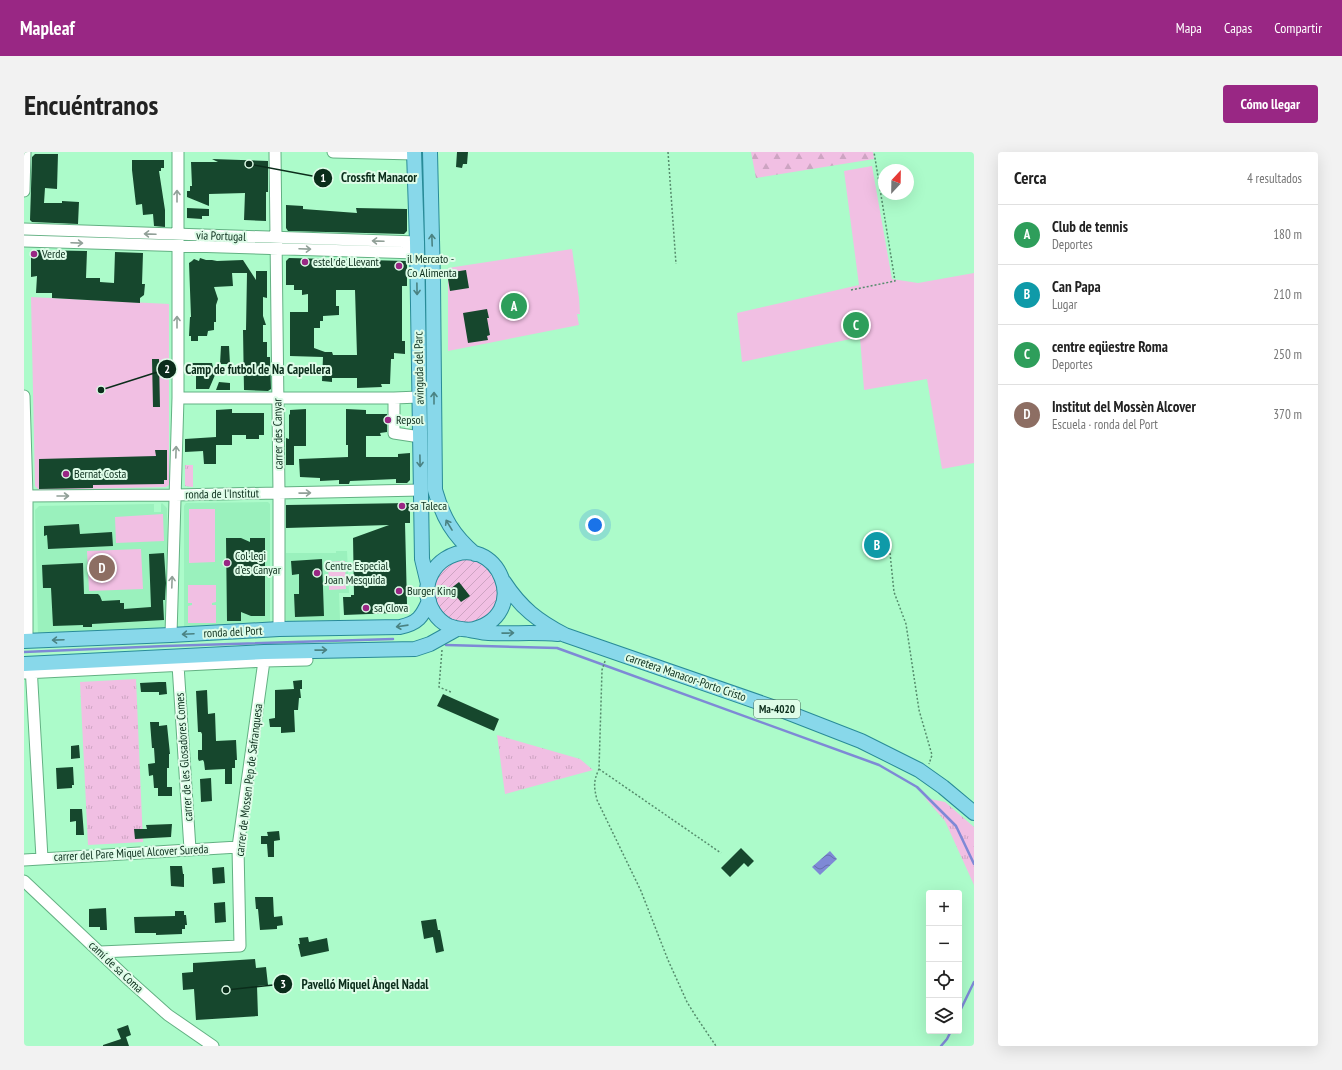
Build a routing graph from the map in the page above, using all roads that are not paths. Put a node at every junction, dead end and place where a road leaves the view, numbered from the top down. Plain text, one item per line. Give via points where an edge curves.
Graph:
1 (25, 152) edge
2 (178, 152) edge
3 (275, 152) edge
4 (333, 152) edge
5 (430, 152) edge
6 (414, 153) edge
7 (24, 191) edge
8 (24, 229) edge
9 (177, 240) junction
10 (24, 241) edge
11 (276, 243) junction
12 (417, 247) junction
13 (24, 396) edge
14 (419, 397) junction
15 (178, 398) junction
16 (277, 398) junction
17 (394, 398) junction
18 (24, 400) edge
19 (420, 437) junction
20 (420, 490) junction
21 (279, 493) junction
22 (175, 495) junction
23 (25, 496) edge
24 (475, 554) junction
25 (504, 582) junction
26 (428, 584) junction
27 (428, 601) junction
28 (279, 629) junction
29 (463, 629) junction
30 (171, 635) junction
31 (565, 635) junction
32 (26, 641) edge
33 (264, 656) junction
34 (308, 660) dead end
35 (178, 665) junction
36 (28, 668) edge
37 (974, 813) edge
38 (238, 847) junction
39 (190, 849) junction
40 (42, 858) junction
41 (24, 860) edge
42 (24, 882) edge
43 (100, 952) junction
44 (213, 1046) edge

1 - 7 street
9 -> 2 street
3 - 11 street, carrer des Canyar
4 - 6 street
24 -> 5 main road, avinguda del Parc via 447,523 435,490
6 - 12 main road, avinguda del Parc
9 -> 8 street, via Portugal
10 -> 9 street, via Portugal
9 - 11 street, via Portugal
15 -> 9 street
11 - 12 street, via Portugal
11 - 16 street, carrer des Canyar
12 -> 14 main road, avinguda del Parc
13 - 18 street
14 - 17 street
14 - 19 main road, avinguda del Parc
15 - 16 street
22 -> 15 street
16 - 17 street
16 - 21 street, carrer des Canyar
17 - 19 street via 394,433
18 - 23 street
19 -> 20 main road, avinguda del Parc
21 -> 20 street, ronda de l'Institut
20 - 26 main road, avinguda del Parc via 422,559
21 - 22 street, ronda de l'Institut
21 - 28 street, carrer des Canyar
23 -> 22 street, ronda de l'Institut
30 -> 22 street
23 - 32 street
24 - 25 main road, Ma-4020 via 493,564
24 - 26 main road, Ma-4020 via 455,554 442,561 433,571
25 - 29 main road via 504,597 499,611 490,622 484,626
25 - 31 main road, Ma-4020 via 529,613
26 - 27 main road, Ma-4020
27 -> 28 main road, ronda del Port / Ma-4020 via 421,617 409,625 400,627
27 - 29 main road, Ma-4020 via 442,622
28 -> 30 main road, ronda del Port / Ma-4020
29 -> 31 main road, Ma-4020 via 486,633 528,632
33 -> 29 main road, ronda del Port via 415,649
30 -> 32 main road, ronda del Port / Ma-4020
31 - 37 main road, carretera Manacor-Porto Cristo / Ma-4020 via 784,711 891,754 943,787
33 - 34 street, ronda del Port
33 - 35 street, ronda del Port
33 - 36 main road, ronda del Port
33 - 38 street, carrer de Mossen Pep de Safranquesa
35 - 36 street, ronda del Port
35 - 39 street, carrer de les Glosadores Comes
36 - 40 street
38 - 39 street, carrer del Pare Miquel Alcover Sureda
38 - 43 street, carrer de Mossen Pep de Safranquesa via 240,946
39 - 40 street, carrer del Pare Miquel Alcover Sureda
40 - 41 street, carrer del Pare Miquel Alcover Sureda
42 - 43 street, camí de sa Coma
43 - 44 street, camí de sa Coma via 168,1015

